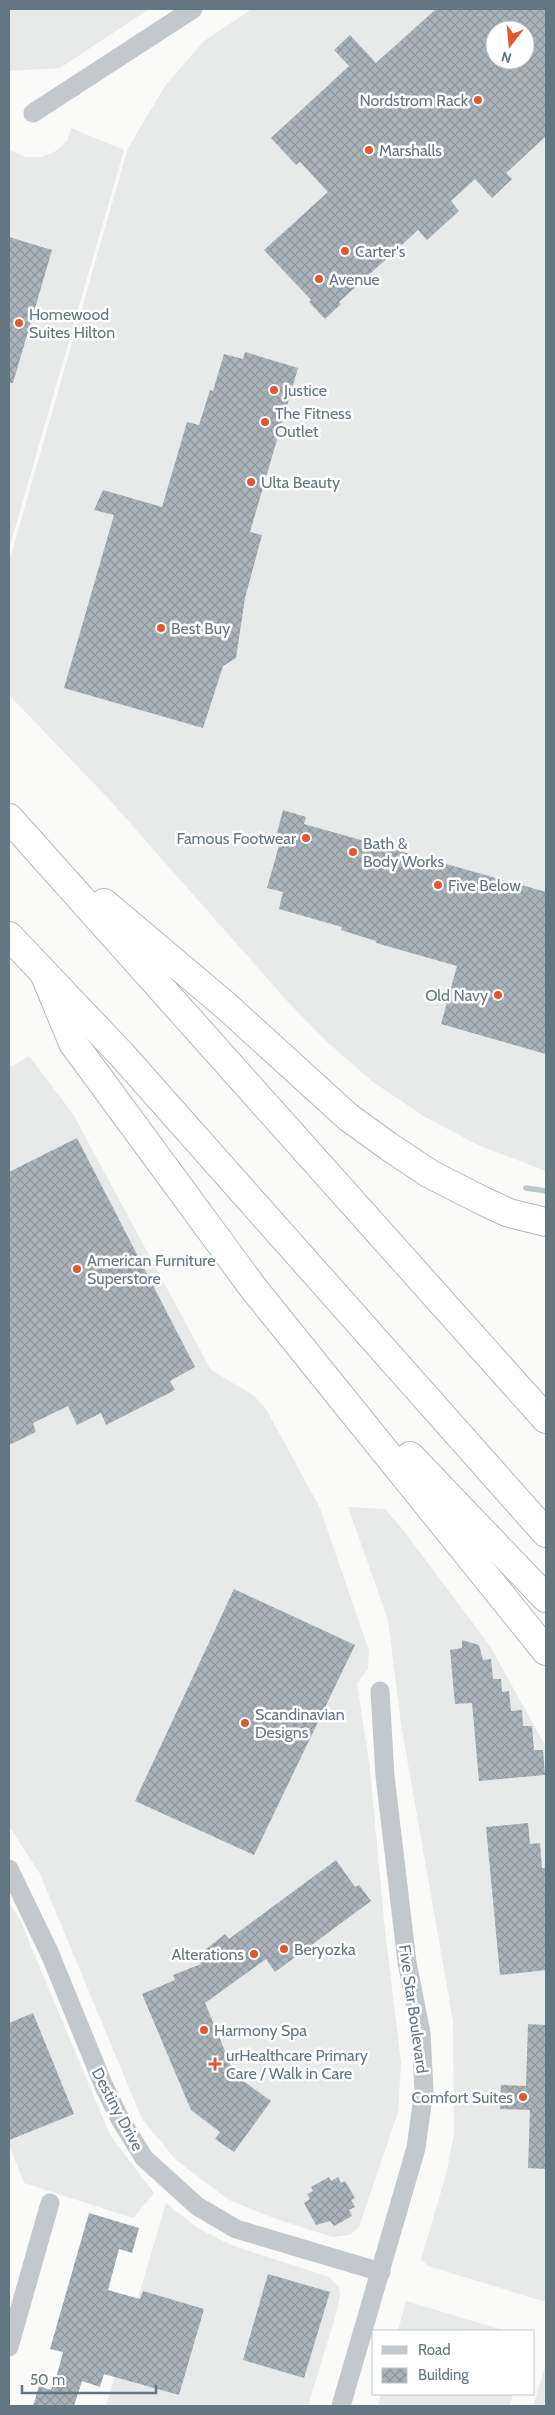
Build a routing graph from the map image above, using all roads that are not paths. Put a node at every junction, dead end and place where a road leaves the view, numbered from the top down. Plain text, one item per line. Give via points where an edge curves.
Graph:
1 (193, 9) edge
2 (33, 113) dead end
3 (9, 818) edge
4 (27, 837) junction
5 (9, 936) edge
6 (44, 973) junction
7 (546, 1222) edge
8 (335, 1391) junction
9 (546, 1419) edge
10 (546, 1533) edge
11 (546, 1598) edge
12 (546, 1651) edge
13 (380, 1691) dead end
14 (9, 1869) edge
15 (50, 2203) dead end
16 (381, 2272) junction
17 (15, 2305) edge
18 (9, 2347) edge
19 (341, 2406) edge

1 - 2 street
3 - 4 highway
4 - 7 highway via 225,1005 348,1116 388,1146 430,1174 485,1202 509,1213
4 - 9 highway
5 - 6 highway
6 - 8 highway via 74,1043 254,1289
6 - 10 highway via 122,1054
8 - 11 highway via 404,1450
8 - 12 highway
13 - 16 street, Five Star Boulevard via 385,1776 407,1962 424,2061 424,2090 416,2148
14 - 16 street, Destiny Drive via 42,1937 103,2084 144,2158 197,2206 236,2228
15 - 17 street
16 - 19 street, Five Star Boulevard
17 - 18 street

